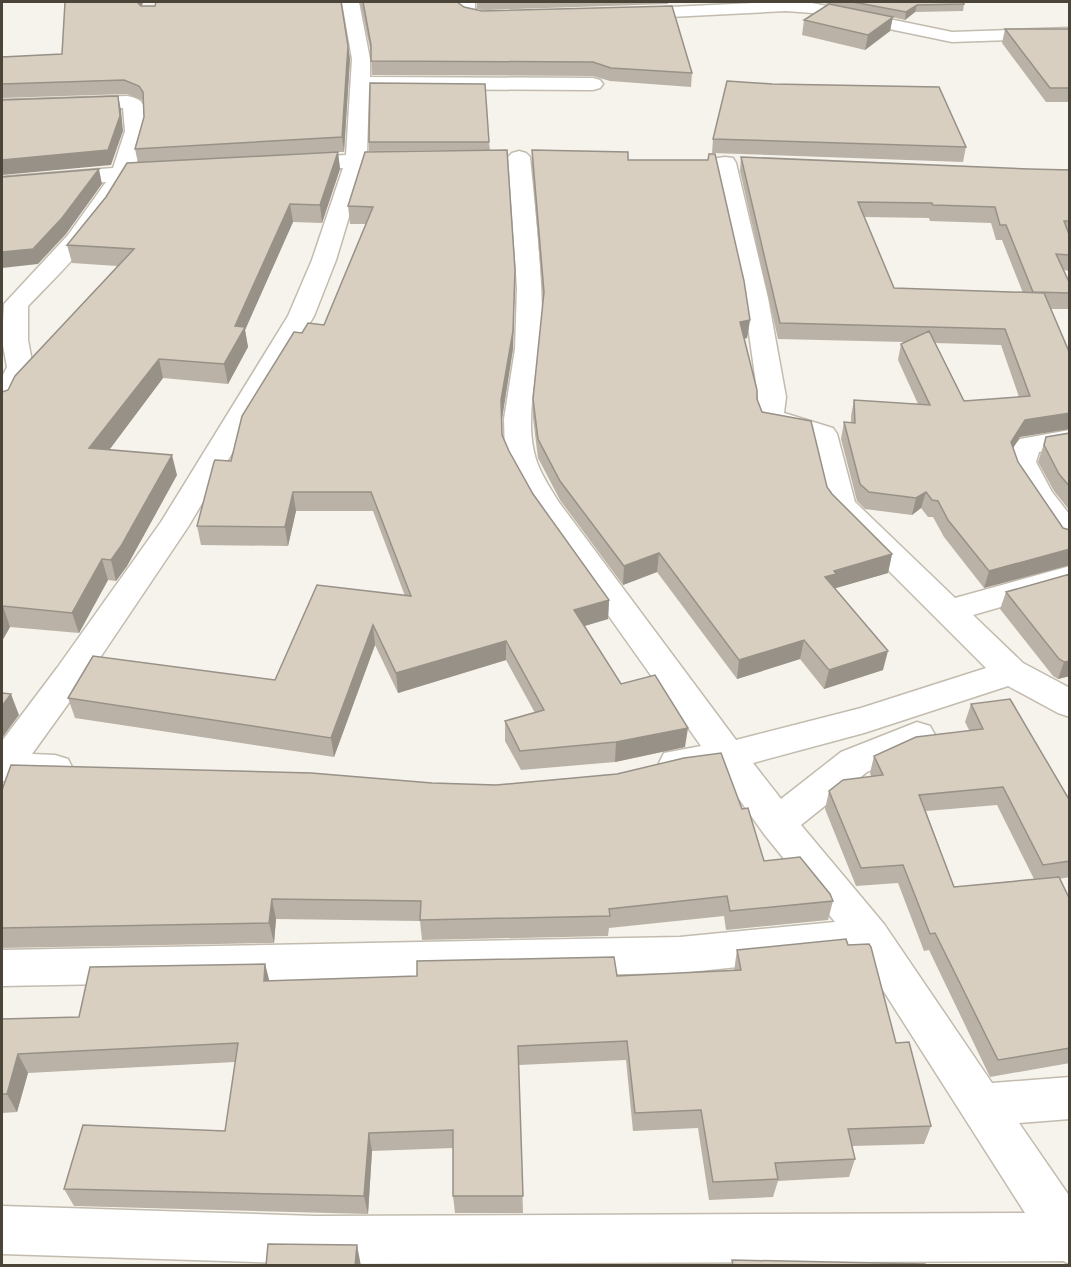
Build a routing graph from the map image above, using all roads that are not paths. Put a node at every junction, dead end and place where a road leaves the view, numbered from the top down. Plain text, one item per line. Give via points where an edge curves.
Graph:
1 (350, 2) edge
2 (467, 2) edge
3 (797, 4) edge
4 (679, 7) edge
5 (615, 14) edge
6 (527, 16) edge
7 (1070, 33) edge
8 (361, 83) junction
9 (593, 84) dead end
10 (2, 105) edge
11 (519, 158) dead end
12 (426, 159) edge
13 (356, 160) junction
14 (724, 163) dead end
15 (275, 165) edge
16 (182, 170) edge
17 (123, 173) junction
18 (2, 183) edge
19 (2, 404) edge
20 (1070, 438) edge
21 (1070, 537) edge
22 (1070, 576) edge
23 (949, 611) junction
24 (1011, 672) junction
25 (1070, 704) edge
26 (917, 735) edge
27 (727, 756) junction
28 (2, 767) edge
29 (82, 770) edge
30 (648, 770) edge
31 (777, 823) junction
32 (870, 936) junction
33 (2, 968) edge
34 (1070, 1098) edge
35 (981, 1105) junction
36 (2, 1230) edge
37 (1068, 1238) edge

1 - 8 street via 362,59
2 - 6 street via 465,12 473,16
3 - 4 street
3 - 7 street via 952,38
4 - 5 street
8 - 9 street
8 - 13 street
10 - 17 street via 130,103 137,117
11 - 27 street via 529,323 518,423 524,467 546,505
12 - 13 street
13 - 15 street
13 - 28 street via 324,260 301,316 173,527
14 - 23 street via 756,298 772,397 770,416 823,434 841,505
16 - 17 street
17 - 18 street
17 - 19 street via 69,250 16,304 15,339 20,367
20 - 21 street via 1030,445 1022,462
22 - 23 street
23 - 24 street
24 - 25 street
24 - 27 street via 864,720
26 - 31 street via 854,762
27 - 30 street
27 - 31 street
28 - 29 street
31 - 32 street
32 - 33 street via 680,954
32 - 35 street
34 - 35 street
35 - 37 street
36 - 37 street via 315,1240

